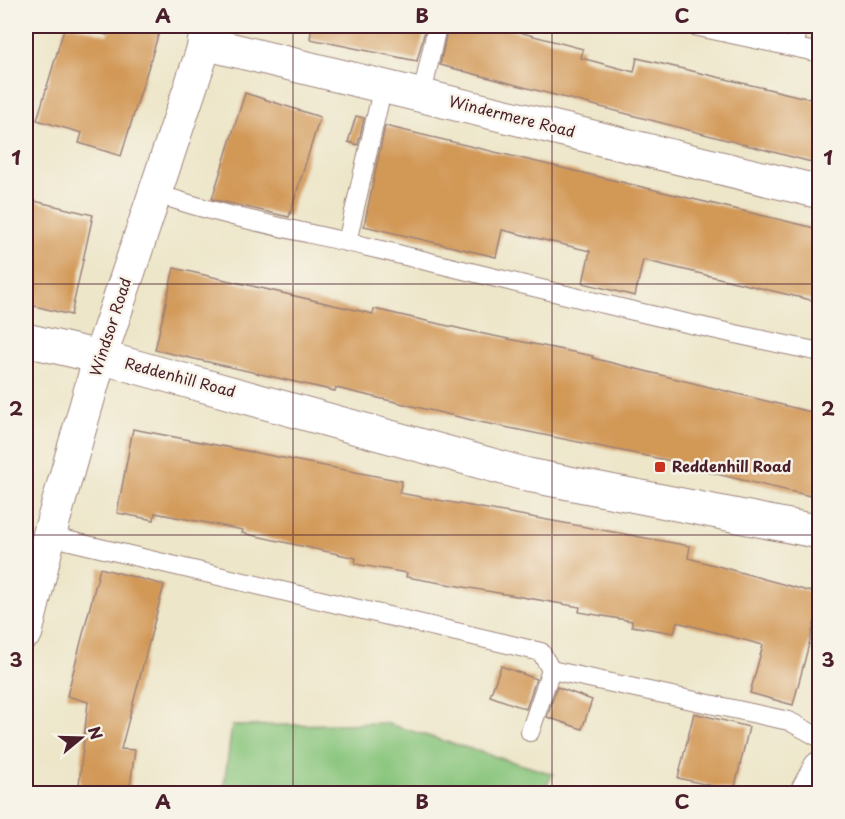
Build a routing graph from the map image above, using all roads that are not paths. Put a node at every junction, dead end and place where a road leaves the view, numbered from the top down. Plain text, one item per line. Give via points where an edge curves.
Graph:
1 (437, 26) edge
2 (694, 26) edge
3 (799, 26) edge
4 (208, 34) edge
5 (794, 47) junction
6 (819, 53) edge
7 (383, 86) junction
8 (422, 95) junction
9 (819, 192) edge
10 (155, 194) junction
11 (347, 242) junction
12 (26, 340) edge
13 (819, 352) edge
14 (100, 357) junction
15 (819, 532) edge
16 (49, 536) junction
17 (26, 632) edge
18 (550, 670) junction
19 (530, 732) dead end
20 (819, 738) edge
21 (819, 768) edge
22 (806, 794) edge

1 - 8 lane
2 - 5 lane
3 - 5 lane
4 - 7 street, Windermere Road
4 - 10 street, Windsor Road
5 - 6 lane
7 - 8 street, Windermere Road
7 - 11 lane
8 - 9 street, Windermere Road
10 - 11 lane via 200,209
10 - 14 street, Windsor Road
11 - 13 lane
12 - 14 street, Reddenhill Road
14 - 15 street, Reddenhill Road via 528,475
14 - 16 street, Windsor Road
16 - 17 street, Windsor Road
16 - 18 lane via 541,652
18 - 19 lane
18 - 20 lane via 789,721
21 - 22 street

